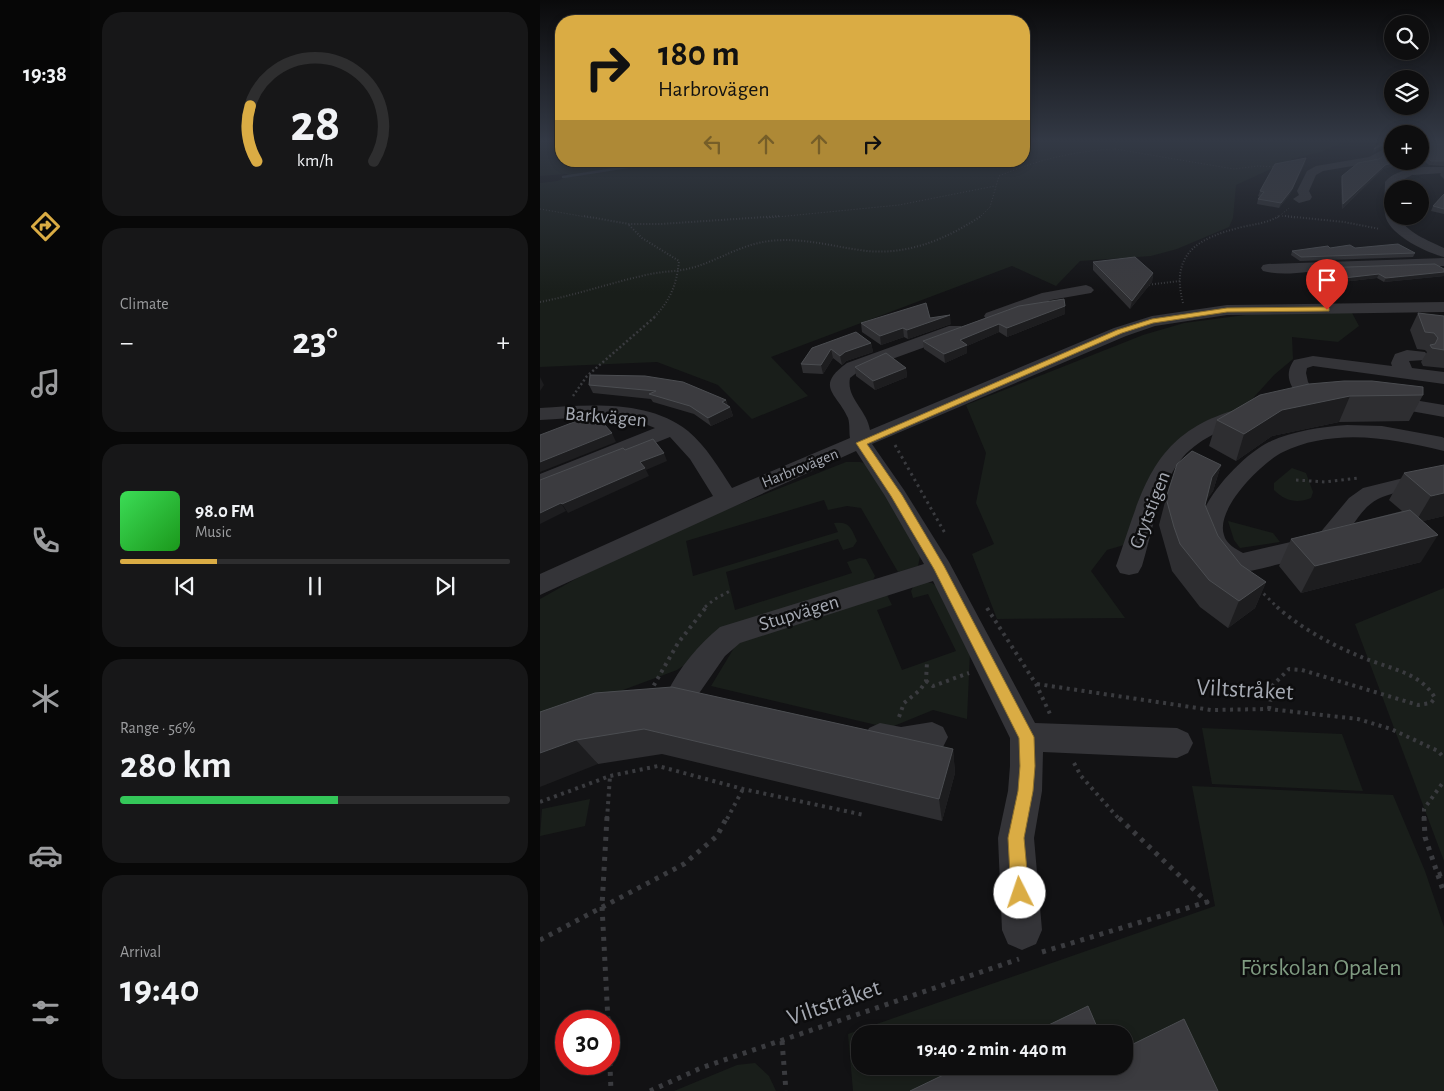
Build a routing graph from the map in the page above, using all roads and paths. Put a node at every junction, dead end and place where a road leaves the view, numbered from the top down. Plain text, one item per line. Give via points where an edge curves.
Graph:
1 (963, 192) edge
2 (994, 192) edge
3 (1303, 192) edge
4 (1391, 192) edge
5 (1298, 199) joint
6 (540, 209) edge
7 (1282, 216) junction
8 (629, 224) junction
9 (1380, 229) dead end
10 (1444, 253) edge
11 (1444, 262) edge
12 (1268, 268) dead end
13 (679, 270) junction
14 (1180, 281) junction
15 (1141, 286) edge
16 (1086, 290) dead end
17 (540, 302) edge
18 (1444, 307) edge
19 (1184, 315) junction
20 (1419, 356) dead end
21 (1405, 373) junction
22 (1444, 378) edge
23 (1364, 398) edge
24 (1310, 400) edge
25 (1264, 408) edge
26 (1444, 411) edge
27 (561, 413) junction
28 (540, 414) edge
29 (672, 429) junction
30 (861, 443) junction
31 (1444, 445) edge
32 (1444, 475) edge
33 (540, 482) edge
34 (726, 498) junction
35 (1240, 563) junction
36 (1129, 566) dead end
37 (940, 569) junction
38 (540, 585) edge
39 (730, 591) dead end
40 (928, 662) dead end
41 (990, 666) junction
42 (926, 681) junction
43 (649, 695) joint
44 (1269, 709) junction
45 (854, 732) edge
46 (932, 737) dead end
47 (1026, 737) junction
48 (1062, 738) junction
49 (901, 742) junction
50 (1176, 742) dead end
51 (1444, 758) edge
52 (610, 776) junction
53 (1444, 781) edge
54 (743, 789) junction
55 (540, 802) edge
56 (864, 815) dead end
57 (1444, 874) edge
58 (1438, 875) junction
59 (1444, 893) edge
60 (602, 906) junction
61 (540, 940) edge
62 (1026, 948) junction
63 (607, 1010) edge
64 (782, 1041) junction
65 (610, 1075) edge
66 (611, 1091) edge
67 (650, 1091) edge
68 (786, 1091) edge

1 - 8 path via 899,204 764,218
2 - 13 path via 990,207 980,217 954,233 918,247 868,251 803,240 769,241
3 - 5 street via 1306,197
4 - 10 street via 1392,216 1400,229 1411,238
5 - 7 path
6 - 8 path
7 - 9 path via 1336,220
7 - 14 path via 1228,230 1197,245 1180,266
8 - 13 path via 643,239 674,256 679,261
11 - 12 street
13 - 17 path via 649,274
13 - 27 path via 670,296 642,331 587,376
14 - 15 path
14 - 19 path
16 - 30 street via 1048,296 853,367 841,376 839,386 858,419
18 - 19 street, Harbrovägen via 1227,310
19 - 30 street, Harbrovägen via 1120,332
20 - 21 street via 1401,358
21 - 22 street
21 - 24 street via 1323,361 1300,364 1296,377
23 - 26 street
25 - 36 street, Grytstigen via 1223,422 1188,441 1174,453 1157,485
27 - 28 street, Barkvägen
27 - 29 street, Barkvägen via 639,417
29 - 33 street
29 - 34 street, Barkvägen via 702,459
30 - 34 street, Harbrovägen
30 - 37 street
31 - 35 street via 1390,431 1366,429 1336,431 1276,447 1261,456 1214,511 1210,533 1217,547
32 - 35 street via 1371,493 1357,504 1328,540
34 - 38 street, Harbrovägen
35 - 44 path via 1278,608 1324,640 1417,678 1429,687 1435,698 1431,704 1418,705 1302,670 1289,669 1273,685
37 - 41 street
37 - 43 street, Stupvägen via 730,635 715,648 697,696
39 - 43 path via 713,600 690,626 660,670
40 - 42 path
41 - 42 path via 934,686
41 - 47 street
42 - 49 path via 904,703 898,719
44 - 48 path, Viltstråket via 1211,710 1036,684
44 - 51 path, Viltstråket via 1358,719 1391,729 1438,751
45 - 49 street
46 - 49 street
47 - 48 street
47 - 62 street via 1025,791 1016,838
48 - 50 street
48 - 62 path, Viltstråket via 1081,776 1107,807 1207,902
52 - 54 path via 658,766
52 - 55 path
52 - 60 path
53 - 58 path via 1424,809 1425,837
54 - 56 path
54 - 60 path via 717,836 684,864
57 - 58 path
58 - 59 path
60 - 61 path
60 - 63 path
62 - 64 path, Viltstråket
64 - 67 path, Viltstråket via 701,1068
64 - 68 path
65 - 66 path

